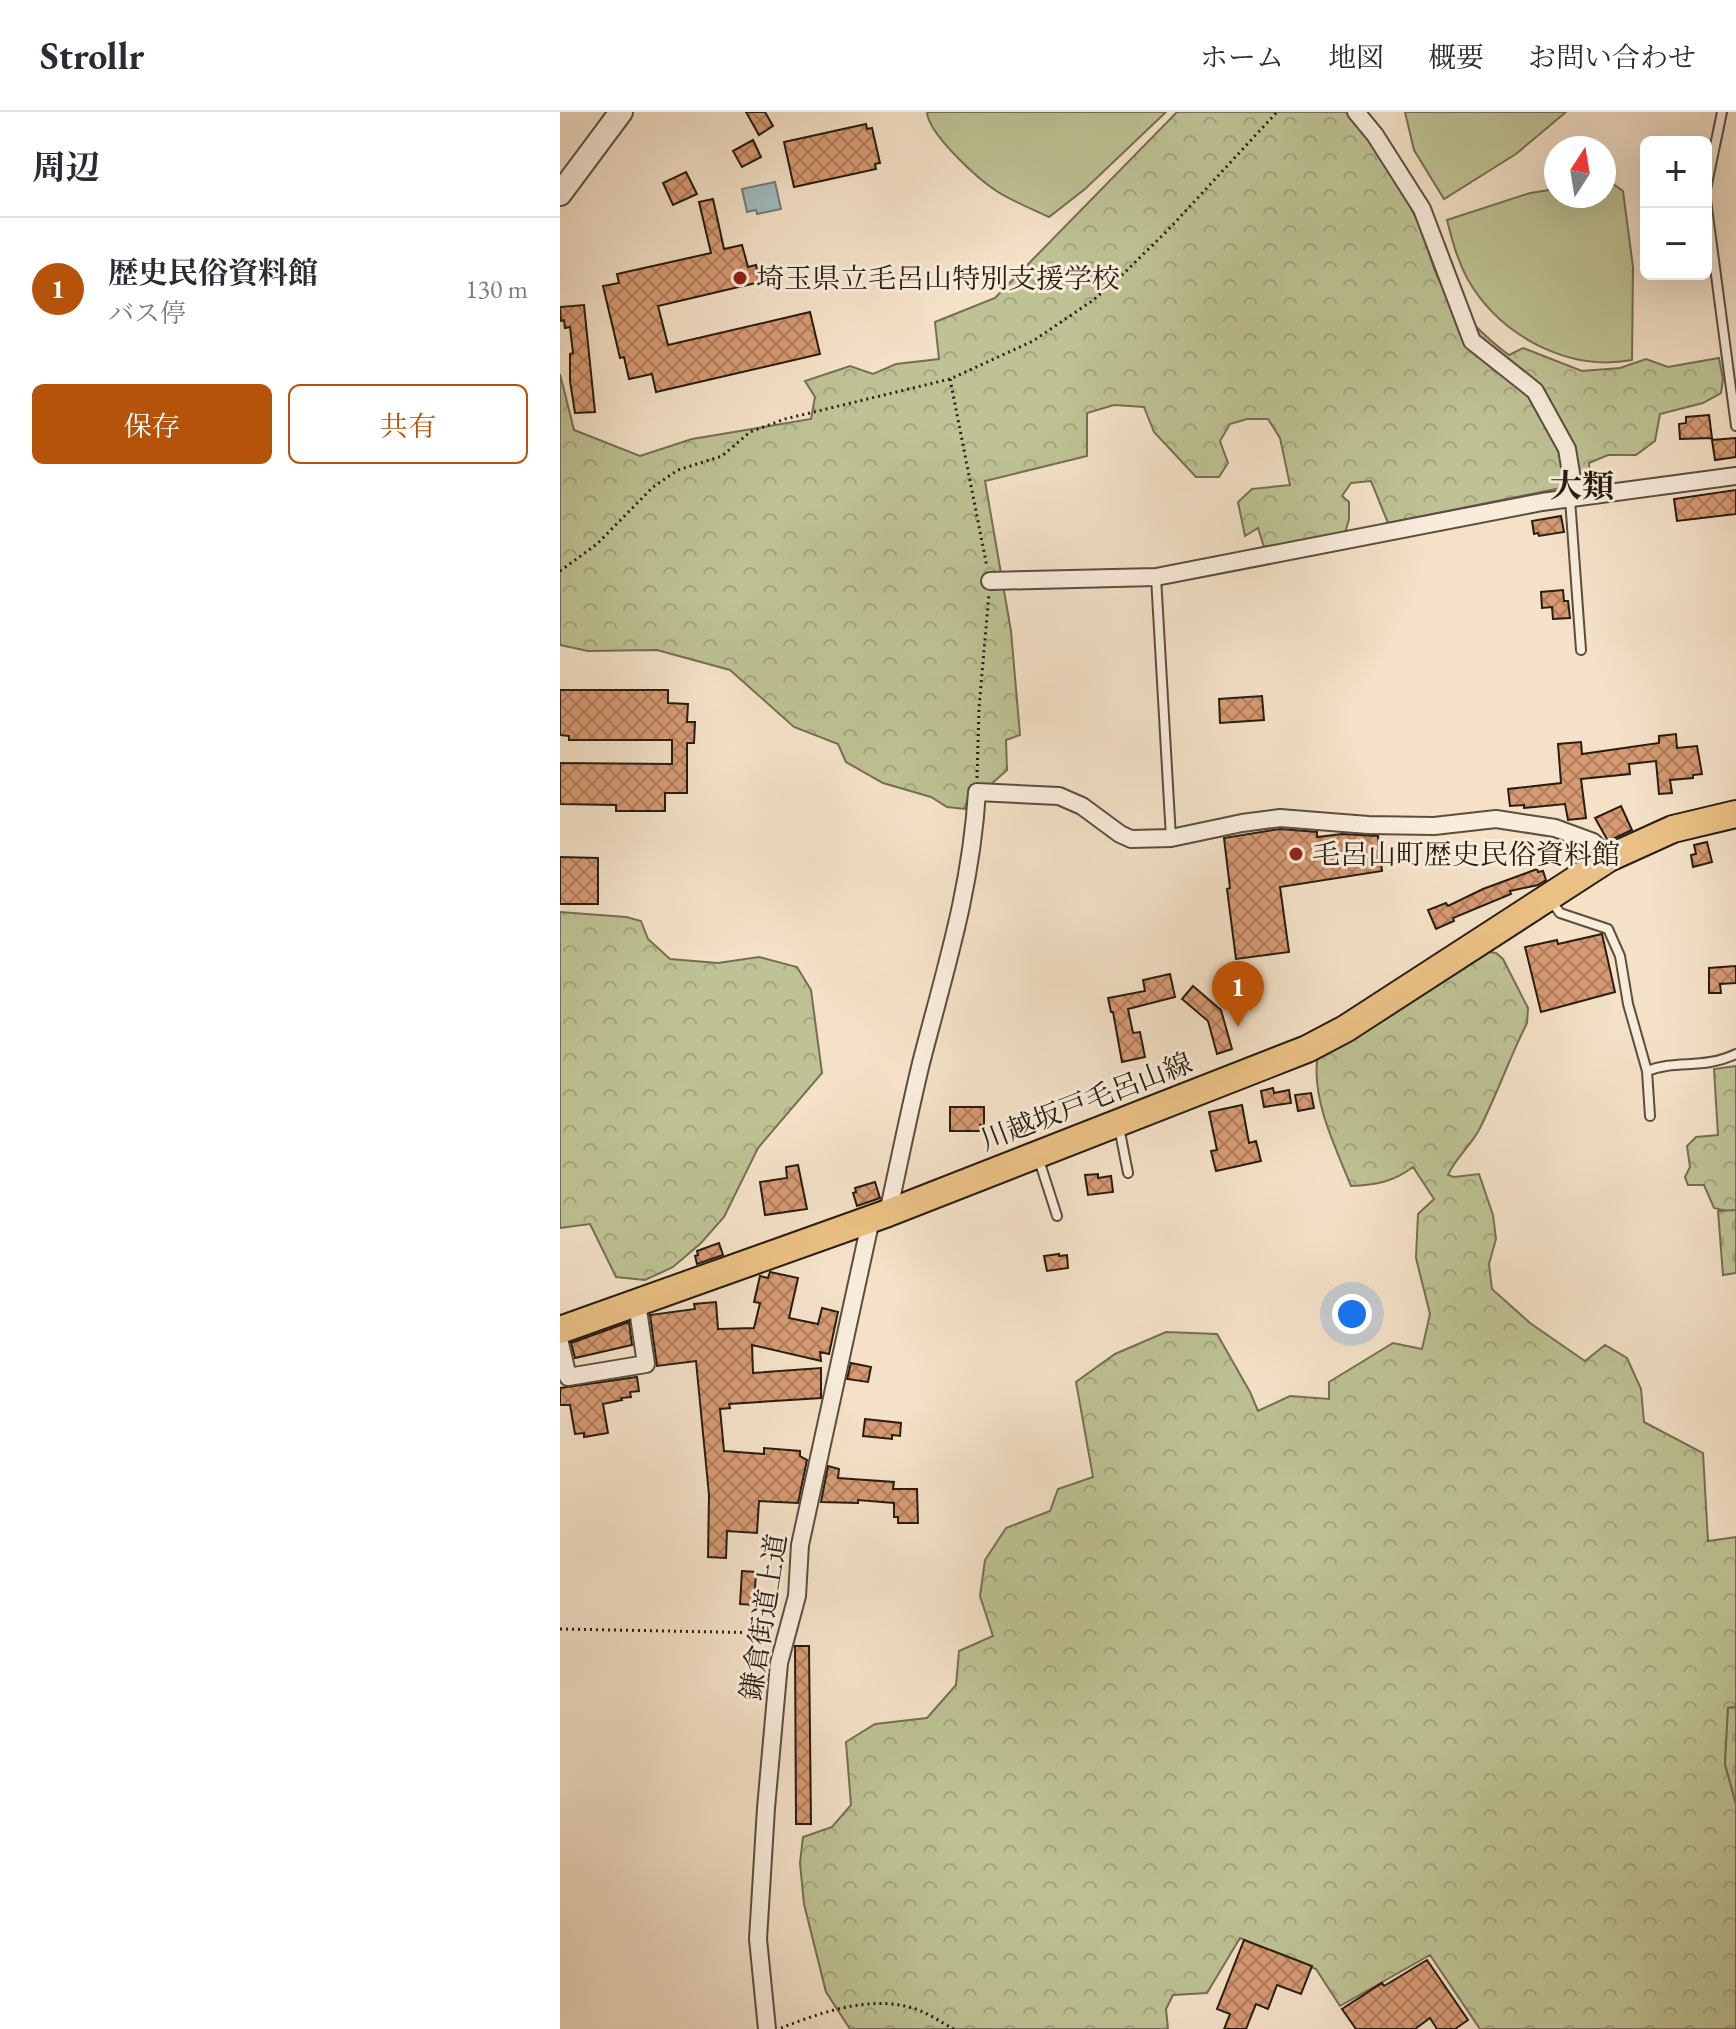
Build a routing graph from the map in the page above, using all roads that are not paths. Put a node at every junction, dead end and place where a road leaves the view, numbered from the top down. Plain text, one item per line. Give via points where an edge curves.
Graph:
1 (621, 112) edge
2 (1356, 112) edge
3 (1722, 112) edge
4 (1712, 160) edge
5 (560, 194) edge
6 (1707, 208) edge
7 (1736, 426) edge
8 (1736, 476) edge
9 (1572, 497) junction
10 (1156, 577) junction
11 (990, 581) dead end
12 (1581, 650) dead end
13 (1736, 814) edge
14 (1171, 838) junction
15 (1609, 858) junction
16 (1549, 897) junction
17 (1736, 1054) edge
18 (1647, 1071) junction
19 (1650, 1116) dead end
20 (1118, 1123) junction
21 (1037, 1155) junction
22 (1128, 1173) dead end
23 (879, 1216) junction
24 (1057, 1216) dead end
25 (637, 1303) junction
26 (560, 1330) edge
27 (560, 1343) edge
28 (767, 2029) edge

1 - 5 street
2 - 9 street via 1422,209 1472,341 1535,391 1567,449
3 - 4 lane
6 - 7 lane
8 - 9 street
9 - 10 street
9 - 12 lane
10 - 11 street
10 - 14 lane
13 - 15 main road, 川越坂戸毛呂山線 via 1673,829
14 - 15 street via 1280,818 1434,826 1496,819 1555,828 1593,842
14 - 23 street, 鎌倉街道上道 via 1131,839 1059,796 977,792 960,919
15 - 16 main road, 川越坂戸毛呂山線
16 - 18 lane via 1560,913 1608,929 1620,956
16 - 20 main road, 川越坂戸毛呂山線 via 1307,1049
17 - 18 lane
18 - 19 lane
20 - 21 main road, 川越坂戸毛呂山線
20 - 22 lane
21 - 23 main road, 川越坂戸毛呂山線
21 - 24 lane
23 - 25 main road, 川越坂戸毛呂山線
23 - 28 street, 鎌倉街道上道 via 800,1545 797,1596 779,1663 758,1939
25 - 26 main road, 川越坂戸毛呂山線
25 - 27 street via 646,1364 568,1377

